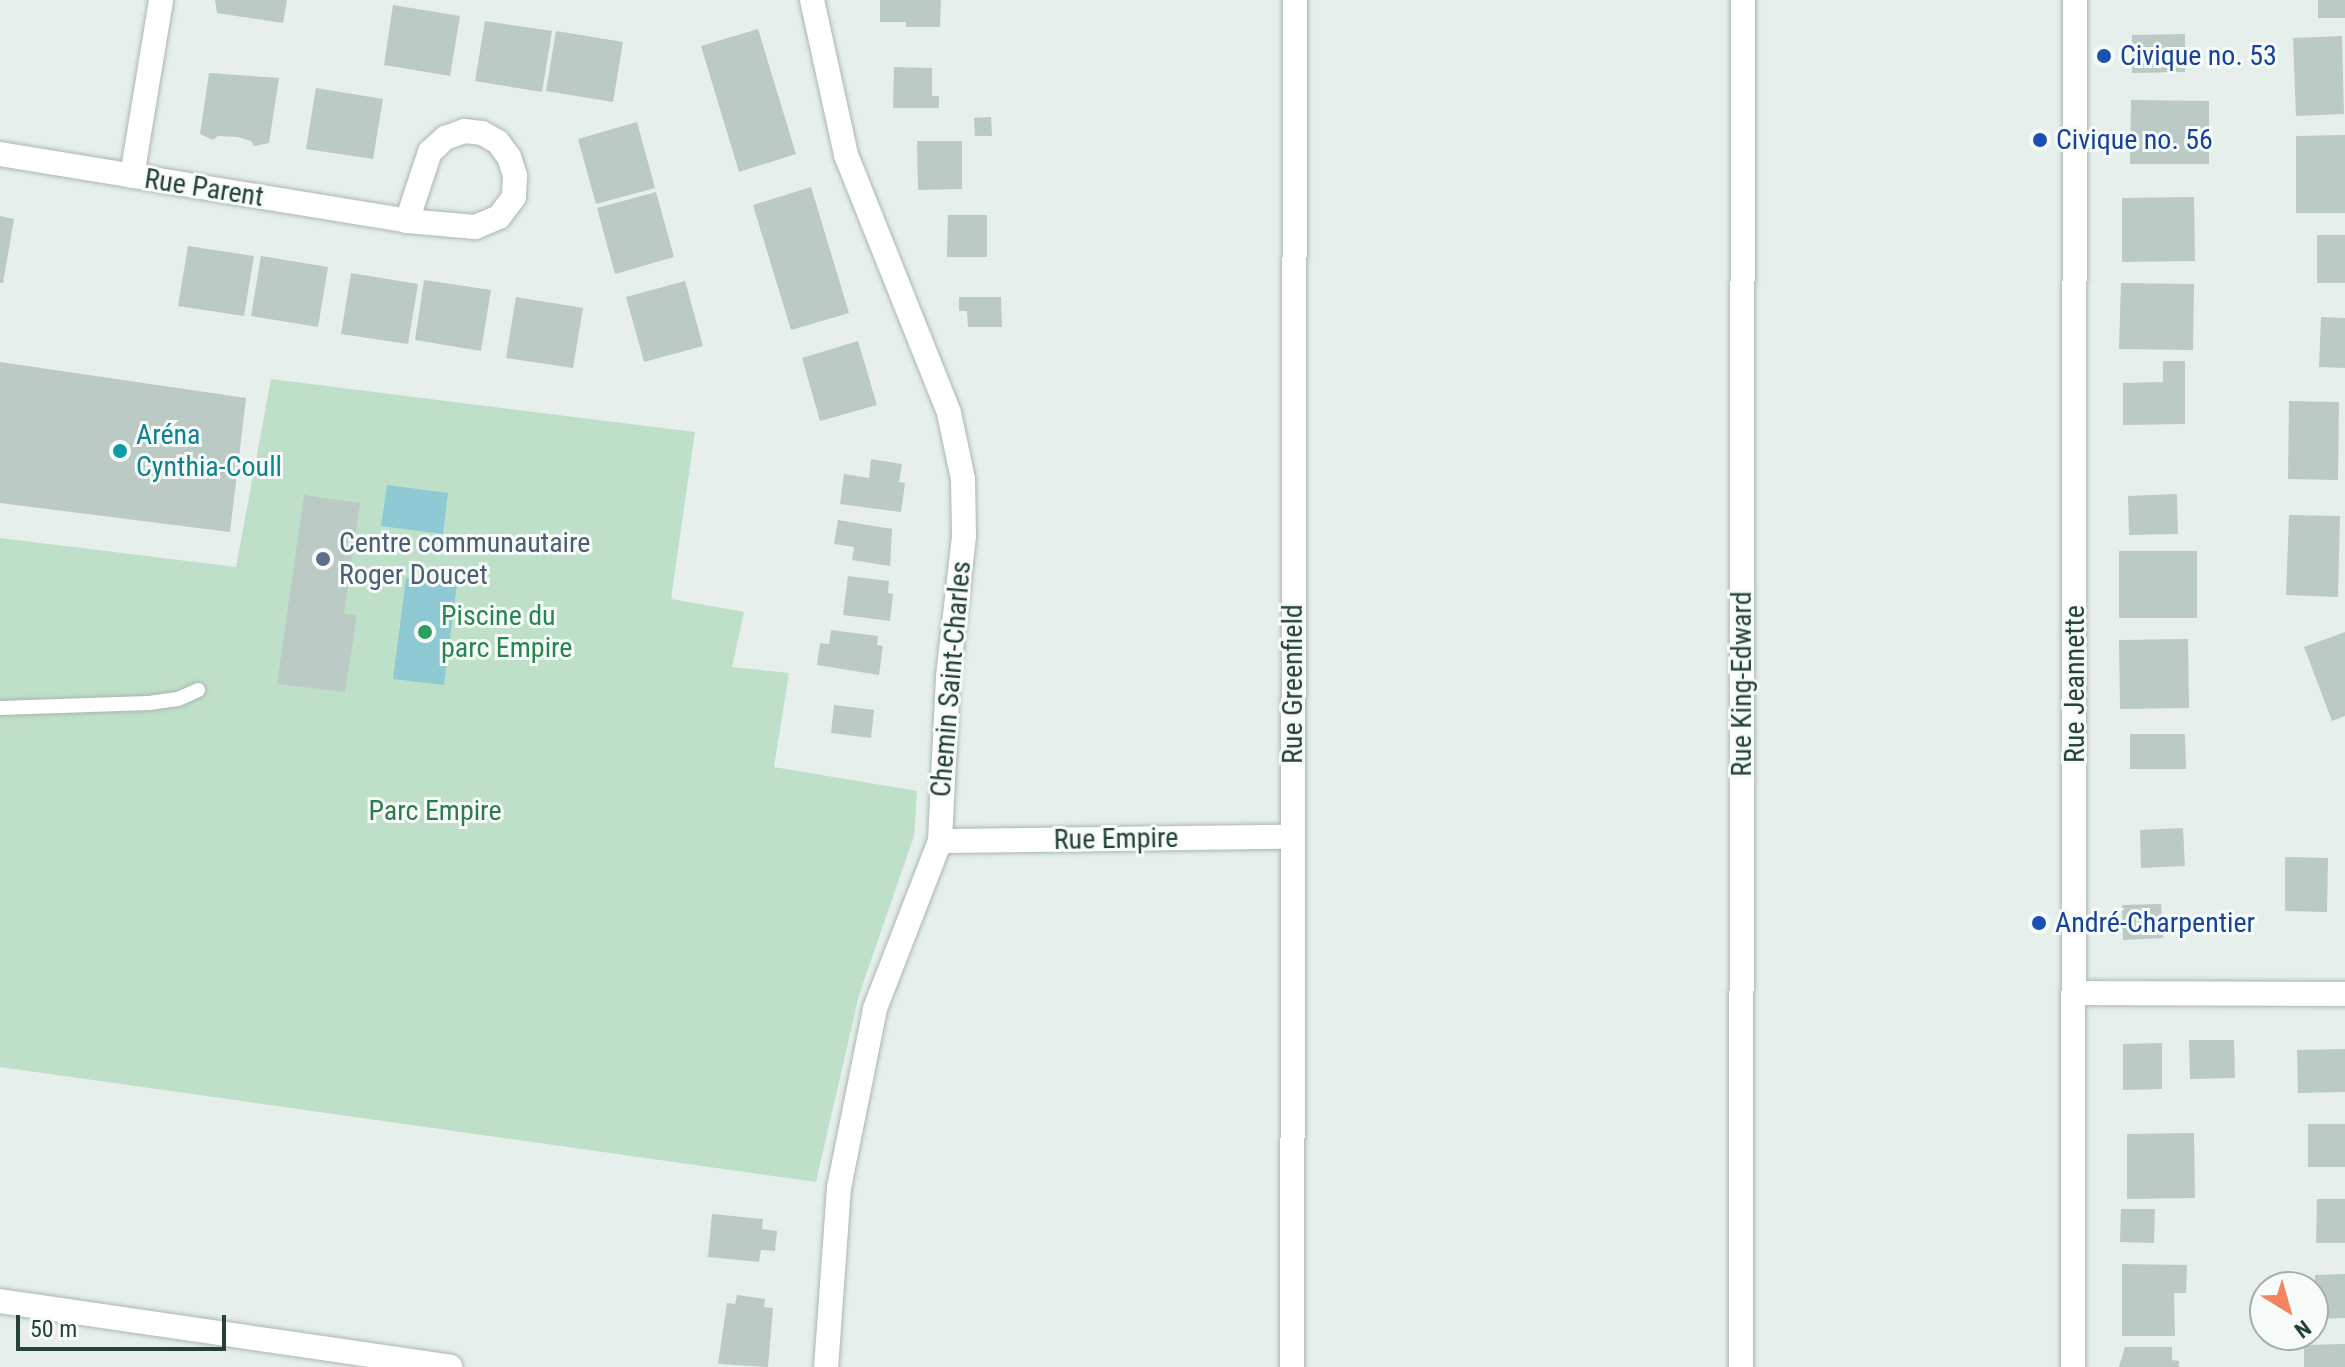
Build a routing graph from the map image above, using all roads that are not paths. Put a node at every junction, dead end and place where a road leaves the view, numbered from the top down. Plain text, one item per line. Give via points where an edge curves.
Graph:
1 (161, 0) edge
2 (812, 0) edge
3 (1295, 0) edge
4 (1743, 0) edge
5 (2075, 0) edge
6 (0, 154) edge
7 (132, 176) junction
8 (407, 221) junction
9 (198, 690) dead end
10 (0, 708) edge
11 (1292, 837) junction
12 (940, 841) junction
13 (2075, 993) junction
14 (2345, 994) edge
15 (0, 1301) edge
16 (450, 1367) edge
17 (826, 1367) edge
18 (1292, 1367) edge
19 (1741, 1367) edge
20 (2073, 1367) edge

1 - 7 street
2 - 12 street, Chemin Saint-Charles via 846,155 949,413 963,479 964,536 948,677
3 - 11 street, Rue Greenfield
4 - 19 street, Rue King-Edward
5 - 13 street, Rue Jeannette
6 - 7 street, Rue Parent
7 - 8 street, Rue Parent
8 - 8 street, Rue Parent via 430,152 445,138 464,131 498,142 515,176 514,197 499,217 475,227
9 - 10 lane via 149,703
11 - 12 street, Rue Empire
11 - 18 street, Rue Greenfield
12 - 17 street, Chemin Saint-Charles via 875,1009 839,1187
13 - 14 street
13 - 20 street, Rue Jeannette
15 - 16 street

